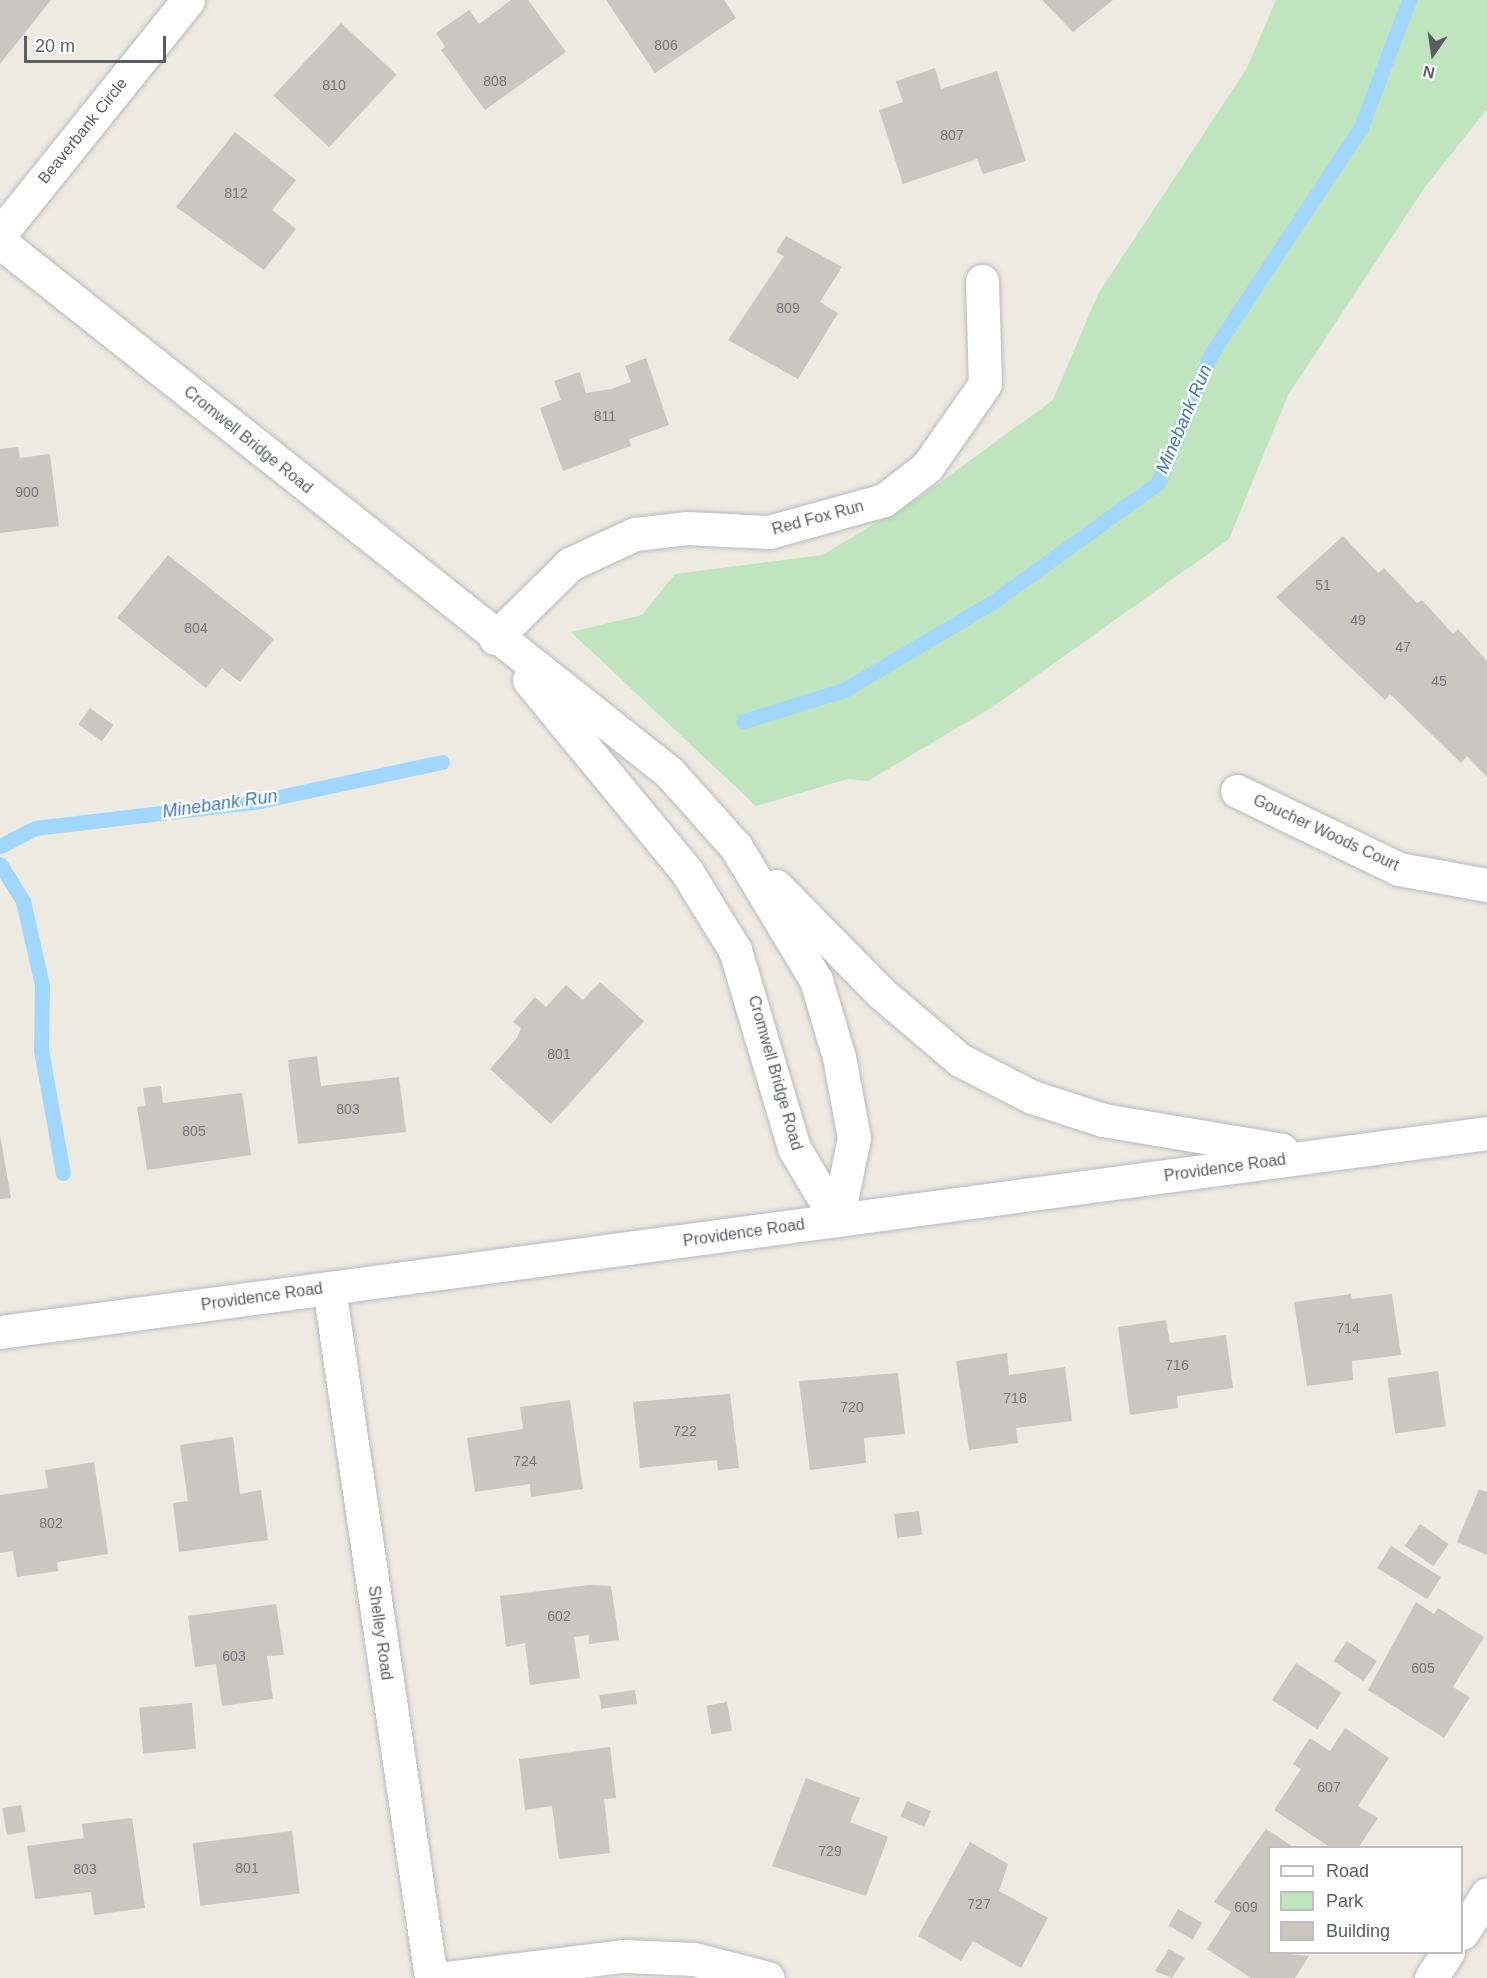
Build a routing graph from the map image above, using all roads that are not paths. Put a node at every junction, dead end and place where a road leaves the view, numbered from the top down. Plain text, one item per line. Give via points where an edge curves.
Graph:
1 (188, 0) edge
2 (0, 234) edge
3 (0, 242) edge
4 (982, 281) dead end
5 (495, 639) junction
6 (1237, 791) dead end
7 (736, 847) junction
8 (1487, 885) edge
9 (1487, 1133) edge
10 (1316, 1156) junction
11 (837, 1221) junction
12 (329, 1288) junction
13 (0, 1332) edge
14 (1487, 1894) edge
15 (1463, 1930) edge
16 (1447, 1954) edge
17 (431, 1978) edge
18 (447, 1978) edge
19 (768, 1978) edge
20 (1431, 1978) edge

1 - 2 street, Beaverbank Circle
3 - 5 street, Cromwell Bridge Road
4 - 5 street, Red Fox Run via 985,384 927,467 884,500 769,532 687,528 635,534 570,564
5 - 7 street, Cromwell Bridge Road via 669,772
5 - 11 street, Cromwell Bridge Road via 687,872 735,950 794,1148
6 - 8 street, Goucher Woods Court via 1399,869
7 - 10 street via 881,993 960,1060 1032,1097 1103,1120
7 - 11 street, Cromwell Bridge Road via 816,980 838,1057 854,1138
9 - 10 street, Providence Road
10 - 11 street, Providence Road
11 - 12 street, Providence Road
12 - 13 street, Providence Road
12 - 17 street, Shelley Road
14 - 15 street
16 - 20 street
18 - 19 street via 623,1956 694,1959

